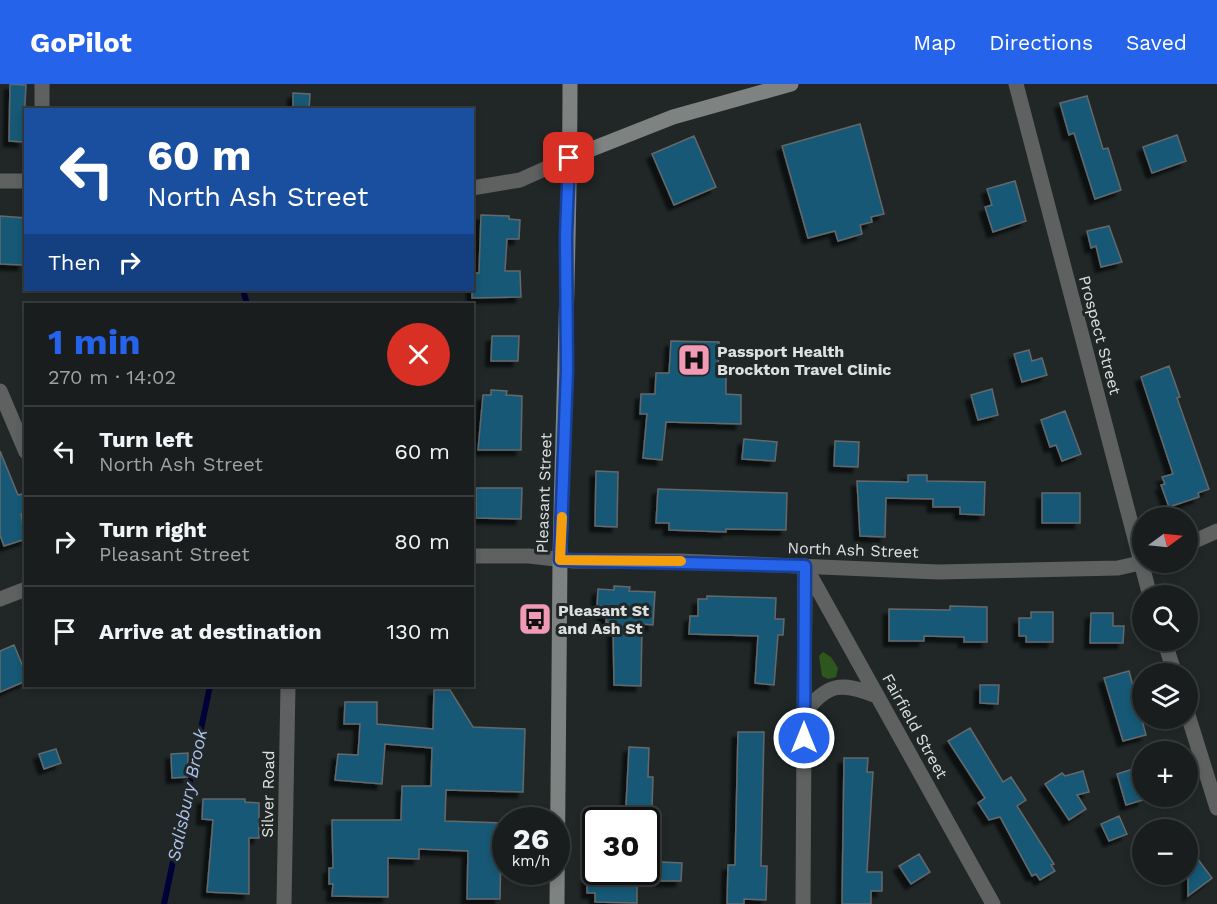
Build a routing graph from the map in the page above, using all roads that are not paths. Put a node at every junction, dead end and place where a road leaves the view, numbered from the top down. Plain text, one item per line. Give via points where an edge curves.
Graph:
1 (42, 84) edge
2 (570, 84) edge
3 (791, 84) edge
4 (1016, 84) edge
5 (42, 108) edge
6 (569, 158) junction
7 (0, 181) edge
8 (24, 181) edge
9 (474, 188) edge
10 (0, 391) edge
11 (24, 447) edge
12 (1132, 529) edge
13 (1217, 531) edge
14 (1198, 540) edge
15 (474, 556) edge
16 (560, 560) junction
17 (1132, 565) edge
18 (805, 566) junction
19 (24, 590) edge
20 (0, 599) edge
21 (288, 687) edge
22 (877, 696) junction
23 (804, 714) junction
24 (1192, 729) edge
25 (1217, 808) edge
26 (284, 904) edge
27 (557, 904) edge
28 (802, 904) edge
29 (993, 904) edge

1 - 5 street
2 - 6 main road, Pleasant Street
3 - 6 main road via 673,117
4 - 12 street, Prospect Street
6 - 9 street via 520,180
6 - 16 main road, Pleasant Street
7 - 8 street
10 - 11 street
13 - 14 street
15 - 16 street, North Ash Street
16 - 18 street, North Ash Street
16 - 27 main road, Pleasant Street
17 - 18 street, North Ash Street via 938,572
18 - 22 street, Fairfield Street
18 - 23 street
19 - 20 street
21 - 26 street, Silver Road
22 - 23 street via 857,688 832,688 817,696
22 - 29 street, Fairfield Street
23 - 28 street
24 - 25 street

